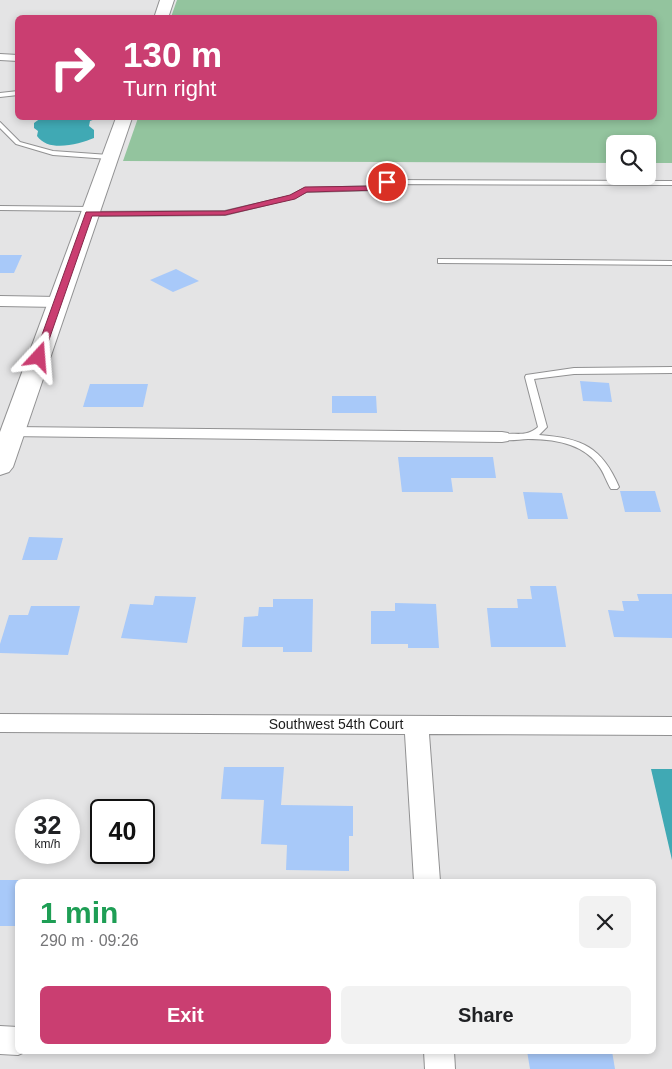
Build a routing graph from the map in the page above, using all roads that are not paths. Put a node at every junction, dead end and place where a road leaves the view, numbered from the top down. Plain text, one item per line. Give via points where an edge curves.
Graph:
1 (167, 0) edge
2 (162, 15) edge
3 (0, 57) edge
4 (15, 58) edge
5 (15, 93) edge
6 (0, 95) edge
7 (123, 120) edge
8 (0, 124) edge
9 (109, 157) junction
10 (672, 183) edge
11 (0, 208) edge
12 (90, 212) junction
13 (441, 261) dead end
14 (672, 263) edge
15 (0, 301) edge
16 (58, 302) junction
17 (672, 370) edge
18 (12, 432) junction
19 (502, 437) joint
20 (530, 437) junction
21 (0, 467) edge
22 (614, 487) dead end
23 (0, 723) edge
24 (416, 724) junction
25 (672, 726) edge
26 (427, 879) edge
27 (0, 1040) edge
28 (15, 1041) edge
29 (439, 1054) edge
30 (440, 1069) edge

1 - 2 street
3 - 4 street
5 - 6 lane
7 - 9 street
8 - 9 lane via 18,143 53,152
9 - 12 street
10 - 12 lane via 387,182 387,186 380,188 305,190 292,197 225,213
11 - 12 lane
12 - 16 street
13 - 14 lane
15 - 16 street
16 - 18 street
17 - 20 lane via 574,371 529,377 543,427
18 - 19 street
18 - 21 street
19 - 20 lane
20 - 22 lane via 574,442 590,451 610,475
23 - 24 street, Southwest 54th Court
24 - 25 street, Southwest 54th Court
24 - 26 street
27 - 28 street
29 - 30 street

